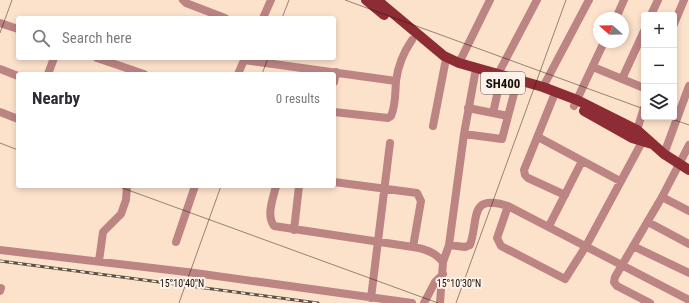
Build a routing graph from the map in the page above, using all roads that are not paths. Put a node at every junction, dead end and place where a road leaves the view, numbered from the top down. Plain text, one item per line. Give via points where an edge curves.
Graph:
1 (183, 0) edge
2 (271, 0) edge
3 (366, 0) edge
4 (377, 0) edge
5 (490, 0) edge
6 (537, 0) edge
7 (589, 0) edge
8 (624, 0) edge
9 (658, 0) edge
10 (684, 0) edge
11 (619, 12) edge
12 (652, 12) edge
13 (219, 16) edge
14 (264, 16) edge
15 (677, 17) edge
16 (0, 23) edge
17 (16, 28) edge
18 (641, 38) edge
19 (412, 40) junction
20 (601, 48) edge
21 (53, 60) edge
22 (103, 60) edge
23 (245, 60) edge
24 (252, 60) edge
25 (460, 63) junction
26 (445, 64) junction
27 (592, 67) junction
28 (0, 70) edge
29 (49, 72) edge
30 (138, 72) edge
31 (239, 72) edge
32 (336, 72) joint
33 (475, 74) junction
34 (16, 75) edge
35 (499, 78) junction
36 (622, 79) junction
37 (396, 81) junction
38 (516, 86) junction
39 (689, 86) edge
40 (543, 87) junction
41 (641, 87) edge
42 (553, 98) junction
43 (576, 103) junction
44 (468, 108) junction
45 (0, 112) edge
46 (336, 112) edge
47 (493, 113) junction
48 (508, 116) junction
49 (641, 117) edge
50 (16, 118) edge
51 (433, 126) dead end
52 (637, 130) junction
53 (464, 134) junction
54 (538, 137) junction
55 (390, 143) dead end
56 (647, 143) junction
57 (689, 145) edge
58 (664, 154) junction
59 (582, 161) junction
60 (679, 163) junction
61 (689, 170) edge
62 (620, 181) junction
63 (336, 182) edge
64 (127, 188) edge
65 (194, 188) edge
66 (276, 188) edge
67 (299, 188) edge
68 (384, 189) junction
69 (565, 195) junction
70 (662, 197) junction
71 (508, 206) junction
72 (689, 211) edge
73 (648, 222) junction
74 (549, 226) junction
75 (294, 230) junction
76 (378, 241) junction
77 (176, 242) dead end
78 (689, 244) edge
79 (449, 245) junction
80 (586, 246) junction
81 (633, 246) junction
82 (413, 247) junction
83 (0, 250) edge
84 (99, 261) junction
85 (443, 262) junction
86 (622, 265) junction
87 (689, 273) edge
88 (443, 274) junction
89 (371, 298) junction
90 (689, 300) edge
91 (412, 303) edge
92 (424, 303) edge
93 (440, 303) edge
94 (650, 303) edge

1 - 13 street via 186,4
2 - 14 street
3 - 19 main road, SH400
4 - 25 main road, SH400 via 444,56
5 - 25 street
6 - 35 street
7 - 40 street
8 - 11 street
9 - 12 street
10 - 15 street
16 - 17 street
18 - 36 street
19 - 26 main road, SH400
19 - 37 street via 401,58
20 - 27 street
21 - 29 street
22 - 30 street
23 - 31 street
24 - 32 street
25 - 35 main road, SH400
26 - 33 main road, SH400
26 - 51 street
27 - 36 street
27 - 43 street
28 - 34 street
32 - 37 street
33 - 35 main road, SH400
33 - 44 street
35 - 38 main road, SH400
35 - 40 main road, SH400
35 - 47 street
36 - 41 street
37 - 46 street via 395,105 388,118
38 - 42 main road, SH400
38 - 48 street
39 - 58 street
40 - 43 main road, SH400
42 - 43 main road, SH400
42 - 54 street
43 - 52 main road, SH400
43 - 56 main road, SH400
44 - 47 street
44 - 53 street
45 - 50 street
47 - 48 street
48 - 53 street via 502,139
49 - 52 street
52 - 56 main road, SH400 via 645,136
53 - 79 street
54 - 59 street
54 - 69 street via 524,170 525,175
55 - 68 street
56 - 58 main road, SH400
56 - 62 street
57 - 60 street
58 - 60 main road, SH400
59 - 62 street
59 - 69 street
60 - 61 main road, SH400
60 - 70 street
62 - 80 street
63 - 68 street
64 - 84 street via 121,214 103,232
65 - 77 street
66 - 75 street via 270,221 274,226
67 - 75 street
68 - 76 street
68 - 82 street via 412,191 420,197
69 - 74 street
70 - 72 street
70 - 73 street
71 - 74 street
71 - 79 street via 486,202 475,214 470,245
71 - 80 street via 497,238 498,242 562,279 568,277
73 - 78 street
73 - 81 street
74 - 80 street
75 - 76 street
76 - 82 street
76 - 89 street
79 - 85 street
80 - 86 street
81 - 86 street
81 - 87 street
82 - 85 street via 430,252
83 - 84 street
84 - 89 street
85 - 88 street
86 - 90 street
86 - 94 street via 614,282
88 - 92 street via 435,282
88 - 93 street
89 - 91 street

